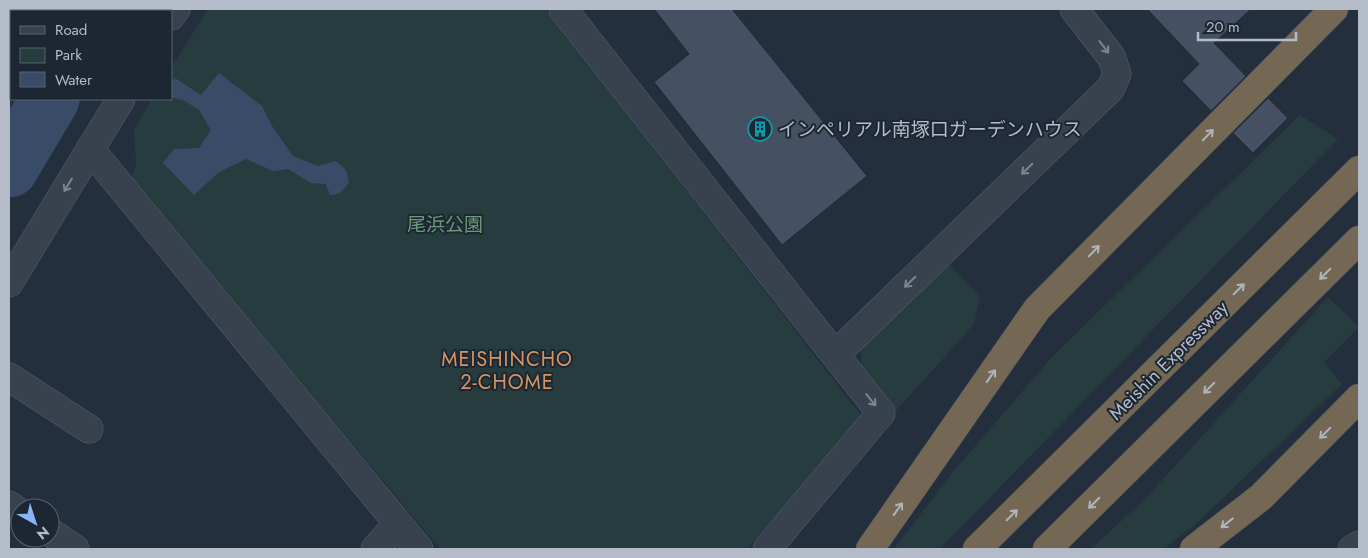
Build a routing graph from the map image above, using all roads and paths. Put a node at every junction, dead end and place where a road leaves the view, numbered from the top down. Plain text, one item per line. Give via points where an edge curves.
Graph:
1 (563, 9) edge
2 (1074, 9) edge
3 (1334, 9) edge
4 (120, 100) edge
5 (90, 149) junction
6 (1359, 170) edge
7 (1359, 240) edge
8 (9, 283) edge
9 (835, 355) junction
10 (9, 377) edge
11 (1359, 398) edge
12 (89, 429) dead end
13 (397, 524) junction
14 (60, 539) edge
15 (1359, 544) edge
16 (76, 549) edge
17 (375, 549) edge
18 (419, 549) edge
19 (767, 549) edge
20 (870, 549) edge
21 (977, 549) edge
22 (1047, 549) edge
23 (1194, 549) edge
24 (1352, 549) edge

1 - 9 street
2 -> 9 street via 1112,58 1117,74 1111,88
20 -> 3 highway via 1037,309
4 - 5 street
5 -> 8 street
5 - 13 street
21 -> 6 highway, Meishin Expressway
7 -> 22 highway
9 -> 19 street via 881,413
10 - 12 street
11 -> 23 highway via 1261,498
13 - 17 street
13 - 18 street
14 - 16 street
15 - 24 street

